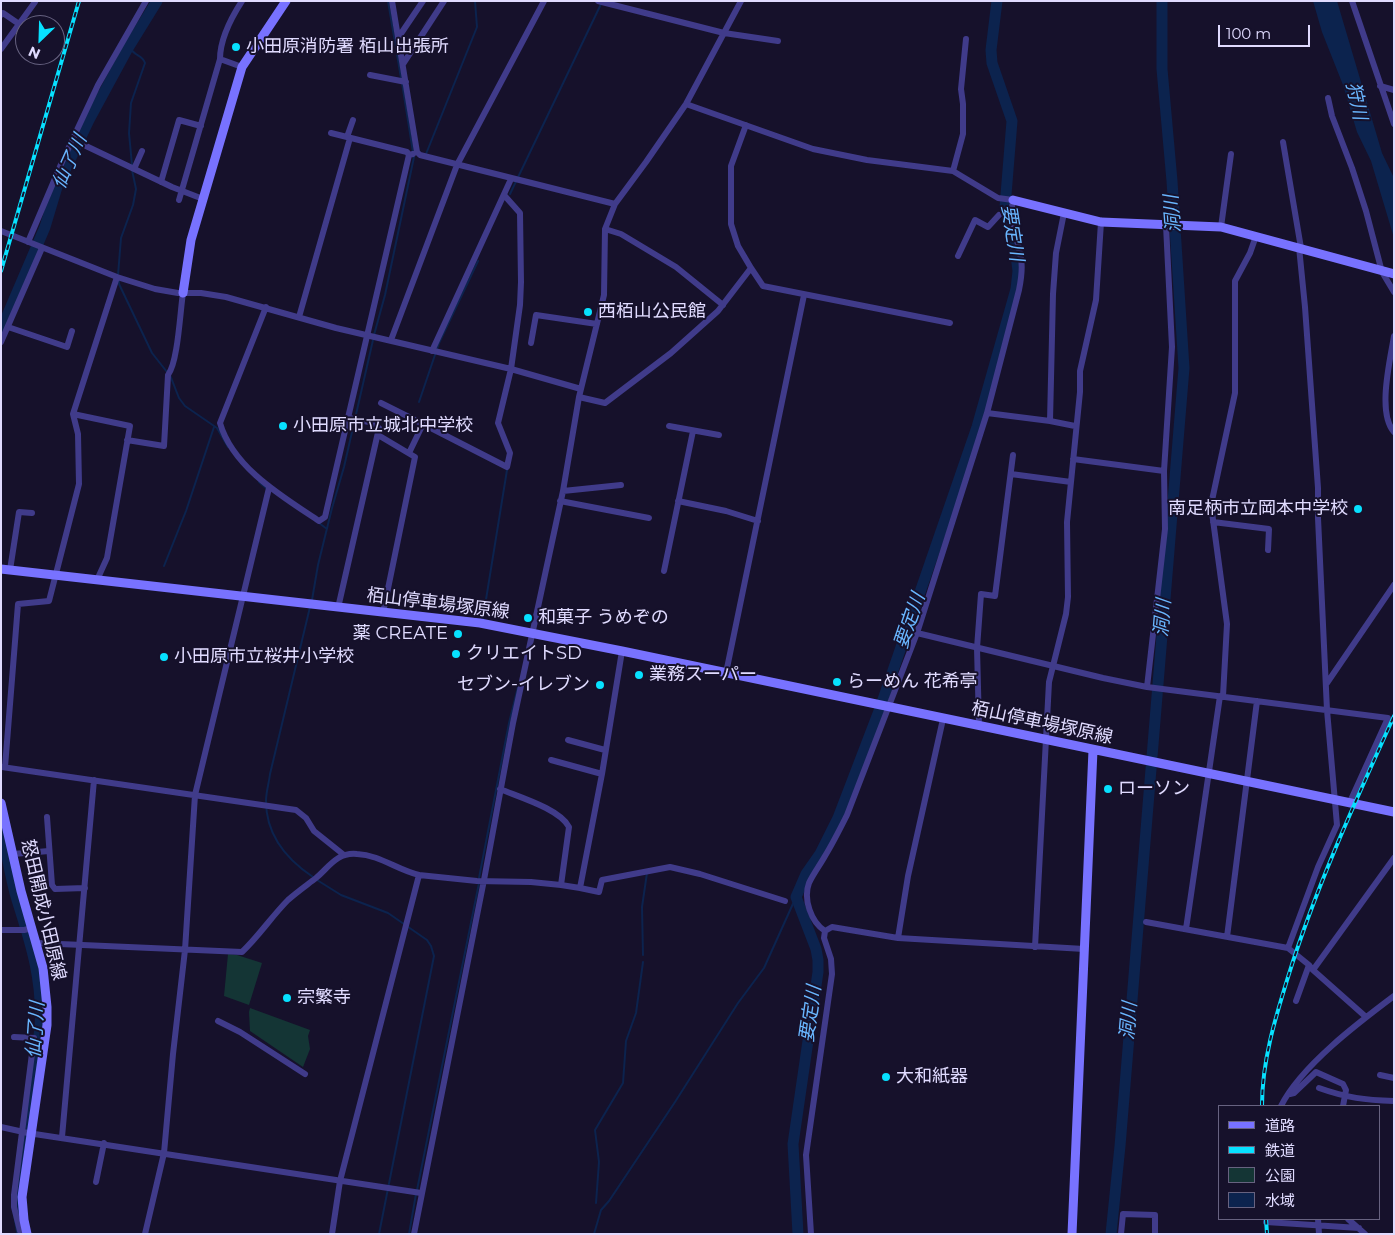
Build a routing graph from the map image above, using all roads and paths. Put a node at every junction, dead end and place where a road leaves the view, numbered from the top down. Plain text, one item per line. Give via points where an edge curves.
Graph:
1 (146, 1) edge
2 (242, 1) edge
3 (286, 1) edge
4 (392, 1) edge
5 (423, 1) edge
6 (444, 1) edge
7 (544, 1) edge
8 (598, 1) edge
9 (741, 1) edge
10 (1352, 1) edge
11 (35, 2) edge
12 (1, 15) edge
13 (26, 15) edge
14 (15, 21) edge
15 (15, 30) edge
16 (724, 33) junction
17 (398, 38) junction
18 (966, 39) dead end
19 (778, 41) dead end
20 (1, 49) edge
21 (220, 59) junction
22 (403, 64) junction
23 (242, 67) junction
24 (370, 75) dead end
25 (406, 82) junction
26 (1380, 86) junction
27 (1394, 90) edge
28 (1328, 98) dead end
29 (686, 104) junction
30 (353, 120) dead end
31 (1394, 124) edge
32 (746, 125) junction
33 (201, 126) junction
34 (330, 133) dead end
35 (349, 137) junction
36 (1283, 142) dead end
37 (86, 146) dead end
38 (142, 151) dead end
39 (415, 154) junction
40 (1231, 154) dead end
41 (457, 165) junction
42 (135, 170) junction
43 (954, 172) junction
44 (511, 179) junction
45 (161, 182) junction
46 (183, 191) junction
47 (504, 195) junction
48 (203, 199) junction
49 (179, 200) dead end
50 (1013, 200) junction
51 (615, 204) junction
52 (1064, 213) junction
53 (999, 215) dead end
54 (1101, 222) junction
55 (1166, 225) junction
56 (1221, 227) junction
57 (605, 229) junction
58 (1, 231) edge
59 (1256, 236) junction
60 (30, 243) junction
61 (1300, 247) junction
62 (42, 248) junction
63 (958, 256) dead end
64 (751, 268) junction
65 (1389, 273) edge
66 (118, 277) junction
67 (1394, 292) edge
68 (183, 293) junction
69 (804, 295) junction
70 (723, 305) junction
71 (266, 307) junction
72 (299, 317) junction
73 (950, 323) dead end
74 (597, 324) junction
75 (8, 327) junction
76 (72, 331) dead end
77 (367, 335) junction
78 (1394, 336) edge
79 (391, 340) junction
80 (1, 342) edge
81 (531, 343) dead end
82 (432, 351) junction
83 (511, 369) junction
84 (581, 389) junction
85 (579, 397) junction
86 (381, 403) dead end
87 (987, 412) junction
88 (73, 414) junction
89 (348, 418) junction
90 (1050, 421) junction
91 (424, 424) junction
92 (669, 426) dead end
93 (1076, 426) junction
94 (693, 430) junction
95 (1394, 432) edge
96 (378, 434) junction
97 (719, 435) dead end
98 (127, 440) junction
99 (409, 453) junction
100 (1013, 455) dead end
101 (1073, 459) junction
102 (1164, 471) junction
103 (1010, 474) junction
104 (1070, 482) junction
105 (621, 485) dead end
106 (268, 491) junction
107 (563, 492) junction
108 (560, 501) junction
109 (678, 502) junction
110 (32, 513) dead end
111 (649, 518) dead end
112 (758, 521) junction
113 (1213, 522) junction
114 (1268, 550) dead end
115 (6, 570) edge
116 (664, 571) dead end
117 (57, 575) junction
118 (97, 580) junction
119 (1394, 585) edge
120 (243, 597) junction
121 (338, 608) junction
122 (383, 612) junction
123 (531, 633) junction
124 (917, 633) junction
125 (978, 648) junction
126 (622, 651) junction
127 (1052, 666) junction
128 (726, 673) junction
129 (1327, 684) junction
130 (1147, 687) junction
131 (1221, 696) junction
132 (1257, 701) junction
133 (888, 707) junction
134 (1327, 710) junction
135 (943, 719) junction
136 (979, 726) junction
137 (568, 740) dead end
138 (1045, 740) junction
139 (605, 750) junction
140 (1093, 750) junction
141 (551, 760) dead end
142 (3, 767) edge
143 (602, 774) junction
144 (1208, 774) junction
145 (94, 780) junction
146 (1246, 782) junction
147 (500, 789) junction
148 (195, 795) junction
149 (1335, 800) junction
150 (1, 803) edge
151 (1349, 804) junction
152 (1394, 812) edge
153 (47, 816) dead end
154 (49, 851) junction
155 (13, 854) junction
156 (344, 855) junction
157 (1394, 858) edge
158 (419, 875) junction
159 (481, 881) junction
160 (561, 885) junction
161 (85, 888) junction
162 (580, 888) junction
163 (785, 901) dead end
164 (1146, 922) dead end
165 (29, 929) junction
166 (1186, 929) junction
167 (1, 930) edge
168 (825, 931) junction
169 (1227, 937) junction
170 (898, 938) junction
171 (37, 943) junction
172 (79, 944) junction
173 (1035, 947) junction
174 (1288, 948) junction
175 (1084, 949) junction
176 (185, 950) junction
177 (1311, 968) junction
178 (1394, 996) edge
179 (1296, 1001) dead end
180 (1366, 1017) junction
181 (218, 1022) dead end
182 (14, 1037) dead end
183 (39, 1038) junction
184 (305, 1074) dead end
185 (1380, 1075) dead end
186 (1394, 1078) edge
187 (1319, 1088) dead end
188 (1286, 1095) junction
189 (1344, 1097) junction
190 (1394, 1101) edge
191 (1282, 1105) edge
192 (1343, 1105) edge
193 (1, 1128) edge
194 (27, 1132) junction
195 (62, 1137) junction
196 (104, 1143) junction
197 (164, 1153) junction
198 (340, 1181) junction
199 (96, 1182) dead end
200 (421, 1193) junction
201 (1349, 1220) edge
202 (1266, 1222) dead end
203 (1318, 1222) edge
204 (1359, 1228) junction
205 (23, 1232) edge
206 (145, 1234) edge
207 (332, 1234) edge
208 (414, 1234) edge
209 (811, 1234) edge
210 (1072, 1234) edge
211 (1121, 1234) edge
212 (1155, 1234) edge
213 (1319, 1234) edge
214 (1365, 1234) edge

1 - 60 street via 90,101
2 - 21 street via 226,30
3 - 23 main road
4 - 17 street
5 - 17 street
6 - 22 street
7 - 41 street
8 - 16 street
9 - 16 street
10 - 26 street
11 - 13 street
12 - 14 street via 3,13
15 - 20 street
16 - 19 street
16 - 29 street
17 - 22 street
18 - 43 street via 961,89 963,134
21 - 23 street
21 - 33 street
22 - 25 street
23 - 48 main road
24 - 25 street
25 - 39 street
26 - 27 street
26 - 31 street
28 - 65 street
29 - 32 street
29 - 51 street
30 - 35 street
32 - 43 street via 833,153
32 - 64 street via 730,166 731,224 738,246
33 - 45 street via 179,120
33 - 46 street
34 - 35 street
35 - 39 street
35 - 72 street
36 - 61 street
37 - 42 street
38 - 42 street
39 - 41 street
39 - 77 street via 410,158
40 - 56 street
41 - 44 street
41 - 79 street
42 - 45 street
43 - 50 street via 998,198
44 - 47 street
44 - 51 street
45 - 46 street
46 - 48 street
46 - 49 street
47 - 82 street
47 - 83 street via 520,213 521,230 521,290
48 - 68 main road
50 - 52 main road
50 - 87 street via 1011,211 1022,276
51 - 57 street
52 - 54 main road
52 - 90 street via 1056,253 1053,294
53 - 63 street via 988,227 975,220
54 - 55 main road
54 - 93 street via 1096,300 1080,371
55 - 56 main road
55 - 102 street via 1172,347
56 - 59 main road
57 - 70 street via 621,234 676,267
57 - 74 street via 604,295
58 - 60 street
59 - 61 main road
59 - 113 street via 1235,281 1235,393 1211,505
60 - 62 street
61 - 65 main road
61 - 129 street via 1318,488
62 - 66 street
62 - 75 street
64 - 69 street via 763,286
64 - 70 street
65 - 67 street
66 - 68 street via 155,290
66 - 88 street
68 - 71 street via 226,297
68 - 98 street via 170,373 164,446
69 - 73 street
69 - 112 street
70 - 85 street via 671,353 605,403
71 - 72 street
71 - 106 street via 220,423 230,445
72 - 77 street
74 - 81 street via 536,315
74 - 84 street
75 - 76 street via 68,347
75 - 80 street
77 - 79 street
77 - 89 street
78 - 95 street via 1386,386 1389,427
79 - 82 street
82 - 83 street
83 - 84 street
83 - 91 street via 498,423 510,453 507,467
84 - 85 street
85 - 107 street
86 - 91 street
87 - 90 street
87 - 124 street
88 - 98 street via 130,426
88 - 117 street via 78,434 79,484
89 - 96 street via 369,422 380,428
89 - 106 street via 326,517 319,521
90 - 93 street
91 - 99 street
92 - 94 street
93 - 101 street
94 - 97 street
94 - 109 street
96 - 99 street
96 - 121 street
98 - 118 street via 107,558
99 - 122 street via 415,457
100 - 103 street
101 - 102 street
101 - 104 street
102 - 130 street via 1165,529
103 - 104 street
103 - 125 street via 995,596 981,594
104 - 127 street via 1068,597
105 - 107 street
106 - 120 street
107 - 108 street
108 - 111 street
108 - 123 street
109 - 112 street
109 - 116 street
110 - 115 street via 19,512
112 - 128 street
113 - 114 street via 1269,529
113 - 131 street via 1227,624
115 - 117 main road, 栢山停車場塚原線
117 - 118 main road, 栢山停車場塚原線
117 - 142 street via 49,601 18,604
118 - 120 main road, 栢山停車場塚原線
119 - 129 street
120 - 121 main road, 栢山停車場塚原線
120 - 148 street
121 - 122 main road, 栢山停車場塚原線
122 - 123 main road, 栢山停車場塚原線 via 480,623
123 - 126 main road, 栢山停車場塚原線
123 - 147 street
124 - 125 street
124 - 133 street
125 - 127 street
125 - 136 street
126 - 128 main road, 栢山停車場塚原線
126 - 139 street
127 - 130 street
127 - 138 street
128 - 133 main road, 栢山停車場塚原線
129 - 134 street
130 - 131 street
131 - 132 street
131 - 144 street
132 - 134 street
132 - 146 street
133 - 135 main road, 栢山停車場塚原線
133 - 168 street via 847,815 809,884 808,906 817,926
134 - 149 street
134 - 151 street via 1388,718
135 - 136 main road, 栢山停車場塚原線
135 - 170 street via 908,876
136 - 138 main road, 栢山停車場塚原線
137 - 139 street
138 - 140 main road, 栢山停車場塚原線
138 - 173 street
139 - 143 street
140 - 144 main road, 栢山停車場塚原線
140 - 175 main road
141 - 143 street
142 - 145 street
143 - 162 street
144 - 146 main road, 栢山停車場塚原線
144 - 166 street
145 - 148 street
145 - 161 street
146 - 149 main road, 栢山停車場塚原線
146 - 169 street
147 - 159 street
147 - 160 street via 566,821 569,827
148 - 156 street via 296,810 314,831
148 - 176 street
149 - 151 main road, 栢山停車場塚原線
149 - 174 street via 1337,825
150 - 155 main road, 怒田開成小田原線
151 - 152 main road, 栢山停車場塚原線
153 - 154 street
154 - 155 street
154 - 161 street via 55,889
155 - 165 main road, 怒田開成小田原線
156 - 158 street via 365,854
156 - 176 street via 289,899 242,952
157 - 177 street
158 - 159 street
158 - 198 street
159 - 160 street
159 - 200 street
160 - 162 street
161 - 172 street via 87,903
162 - 163 street via 599,892 602,880 670,867
164 - 166 street
165 - 167 street
165 - 171 main road, 怒田開成小田原線
166 - 169 street
168 - 170 street via 832,927
168 - 209 street via 832,974 806,1155
169 - 174 street
170 - 173 street
171 - 172 street
171 - 183 main road, 怒田開成小田原線 via 47,1007
172 - 176 street
172 - 195 street
173 - 175 street
174 - 177 street
175 - 210 main road
176 - 197 street
177 - 179 street
177 - 180 street
178 - 180 street
180 - 188 street via 1318,1060
181 - 184 street via 240,1032
182 - 183 street
183 - 194 main road, 怒田開成小田原線
185 - 186 street
187 - 189 street
188 - 189 street via 1294,1093 1316,1072 1343,1084
188 - 191 street
189 - 190 street
189 - 192 street
193 - 194 street
194 - 195 street
194 - 205 main road, 怒田開成小田原線
195 - 196 street
196 - 197 street
196 - 199 street
197 - 198 street
197 - 206 street
198 - 200 street
198 - 207 street
200 - 208 street
201 - 204 street
202 - 203 street
203 - 204 street
203 - 213 street
204 - 214 street
211 - 212 street via 1123,1214 1154,1215

